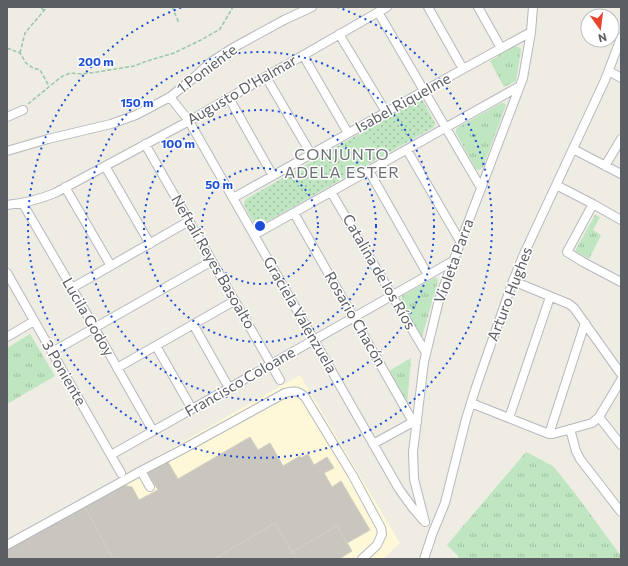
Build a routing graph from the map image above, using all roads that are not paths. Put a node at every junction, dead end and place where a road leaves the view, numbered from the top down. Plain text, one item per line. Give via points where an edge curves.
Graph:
1 (312, 7) edge
2 (387, 7) edge
3 (428, 7) edge
4 (478, 7) edge
5 (531, 9) edge
6 (378, 12) junction
7 (531, 32) junction
8 (340, 34) junction
9 (621, 38) edge
10 (502, 48) junction
11 (302, 55) junction
12 (463, 69) junction
13 (609, 71) junction
14 (266, 77) junction
15 (621, 78) edge
16 (520, 86) junction
17 (424, 91) junction
18 (170, 97) junction
19 (228, 98) junction
20 (23, 110) road end
21 (386, 112) junction
22 (7, 117) edge
23 (189, 121) junction
24 (446, 128) junction
25 (348, 133) junction
26 (621, 139) edge
27 (145, 144) junction
28 (573, 149) junction
29 (407, 150) junction
30 (7, 151) edge
31 (311, 154) junction
32 (106, 166) junction
33 (605, 166) junction
34 (369, 171) junction
35 (621, 174) edge
36 (273, 176) junction
37 (556, 185) junction
38 (65, 187) junction
39 (481, 188) junction
40 (332, 192) junction
41 (233, 198) junction
42 (23, 204) junction
43 (593, 204) junction
44 (7, 205) edge
45 (294, 213) junction
46 (621, 220) edge
47 (189, 221) junction
48 (254, 235) junction
49 (460, 241) junction
50 (150, 244) junction
51 (212, 261) junction
52 (453, 261) junction
53 (111, 266) junction
54 (7, 273) edge
55 (428, 275) junction
56 (513, 281) junction
57 (621, 282) edge
58 (72, 288) junction
59 (392, 295) junction
60 (550, 297) junction
61 (234, 300) junction
62 (354, 317) junction
63 (34, 321) junction
64 (584, 323) junction
65 (193, 324) junction
66 (95, 328) junction
67 (7, 337) edge
68 (314, 340) junction
69 (156, 346) junction
70 (52, 352) junction
71 (426, 353) junction
72 (271, 364) junction
73 (117, 368) junction
74 (621, 374) edge
75 (280, 380) dead end
76 (621, 380) edge
77 (229, 388) junction
78 (470, 403) junction
79 (192, 409) junction
80 (599, 417) junction
81 (509, 418) junction
82 (415, 422) junction
83 (570, 429) junction
84 (153, 431) junction
85 (549, 434) junction
86 (373, 444) junction
87 (621, 445) edge
88 (111, 455) junction
89 (141, 471) junction
90 (121, 473) dead end
91 (150, 487) dead end
92 (621, 512) edge
93 (425, 522) junction
94 (433, 532) junction
95 (7, 545) edge
96 (362, 559) edge
97 (424, 559) edge

1 - 18 street, 1 Poniente via 226,52
2 - 6 street, Augusto D'Halmar
3 - 12 street
4 - 10 street
5 - 7 street, Violeta Parra
6 - 8 street, Augusto D'Halmar
6 - 17 street
7 - 10 street, Isabel Riquelme
7 - 16 street, Violeta Parra
8 - 11 street, Augusto D'Halmar
8 - 21 street
9 - 13 street, Arturo Hughes
10 - 12 street, Isabel Riquelme
11 - 14 street, Augusto D'Halmar
11 - 25 street
12 - 17 street, Isabel Riquelme
13 - 15 street
13 - 28 street, Arturo Hughes
14 - 19 street, Augusto D'Halmar
14 - 31 street
16 - 24 street
16 - 39 street, Violeta Parra
17 - 21 street, Isabel Riquelme
17 - 24 street
18 - 23 street, Graciela Valenzuela
18 - 30 street, 1 Poniente via 122,121
19 - 23 street, Augusto D'Halmar
19 - 36 street
20 - 22 street
21 - 25 street, Isabel Riquelme
23 - 27 street, Augusto D'Halmar
23 - 41 street, Graciela Valenzuela
24 - 29 street
24 - 39 street
25 - 31 street, Isabel Riquelme
26 - 33 street
27 - 32 street, Augusto D'Halmar
27 - 47 street, Neftalí Reyes Basoalto
28 - 33 street
28 - 37 street, Arturo Hughes
29 - 34 street
29 - 49 street
31 - 36 street, Isabel Riquelme
32 - 38 street, Augusto D'Halmar
32 - 50 street
33 - 35 street
34 - 40 street
34 - 55 street
36 - 41 street, Isabel Riquelme
37 - 43 street
37 - 56 street, Arturo Hughes
38 - 42 street, Augusto D'Halmar
38 - 53 street
39 - 49 street, Violeta Parra
40 - 45 street
40 - 59 street, Catalina de los Ríos
41 - 48 street, Graciela Valenzuela
42 - 44 street, Augusto D'Halmar
42 - 58 street, Lucila Godoy
43 - 46 street
43 - 57 street via 567,252
45 - 48 street
45 - 62 street, Rosario Chacón
47 - 50 street
47 - 51 street, Neftalí Reyes Basoalto
48 - 68 street, Graciela Valenzuela
49 - 52 street, Violeta Parra
50 - 53 street
51 - 61 street, Neftalí Reyes Basoalto
51 - 66 street
52 - 55 street, Francisco Coloane
52 - 71 street, Violeta Parra via 439,300
53 - 58 street
54 - 63 street, 3 Poniente
55 - 59 street, Francisco Coloane
56 - 60 street
56 - 78 street, Arturo Hughes
58 - 66 street, Lucila Godoy
59 - 62 street, Francisco Coloane
59 - 71 street, Catalina de los Ríos
60 - 64 street via 574,308
60 - 81 street
61 - 65 street
61 - 72 street, Neftalí Reyes Basoalto
62 - 68 street, Francisco Coloane
62 - 82 street, Rosario Chacón
63 - 67 street
63 - 70 street, 3 Poniente
64 - 74 street
64 - 85 street
65 - 69 street
65 - 77 street
66 - 70 street
66 - 73 street, Lucila Godoy
68 - 72 street, Francisco Coloane
68 - 86 street, Graciela Valenzuela
69 - 73 street
69 - 79 street
70 - 88 street, 3 Poniente
71 - 82 street, Violeta Parra
72 - 75 street, Neftalí Reyes Basoalto
72 - 77 street, Francisco Coloane
73 - 84 street, Lucila Godoy
76 - 80 street
77 - 79 street, Francisco Coloane
78 - 81 street
78 - 94 street, Arturo Hughes via 445,503
79 - 84 street, Francisco Coloane
80 - 83 street via 592,423
80 - 87 street
81 - 85 street
82 - 86 street
82 - 93 street, Violeta Parra via 413,470
83 - 85 street
83 - 92 street via 580,459
84 - 88 street, Francisco Coloane
86 - 93 street, Graciela Valenzuela via 402,494
88 - 90 street, 3 Poniente
89 - 91 street
89 - 95 street
89 - 96 street via 285,393 300,392 353,476 381,528 382,534 377,545
93 - 94 street, Graciela Valenzuela
94 - 97 street, Arturo Hughes

